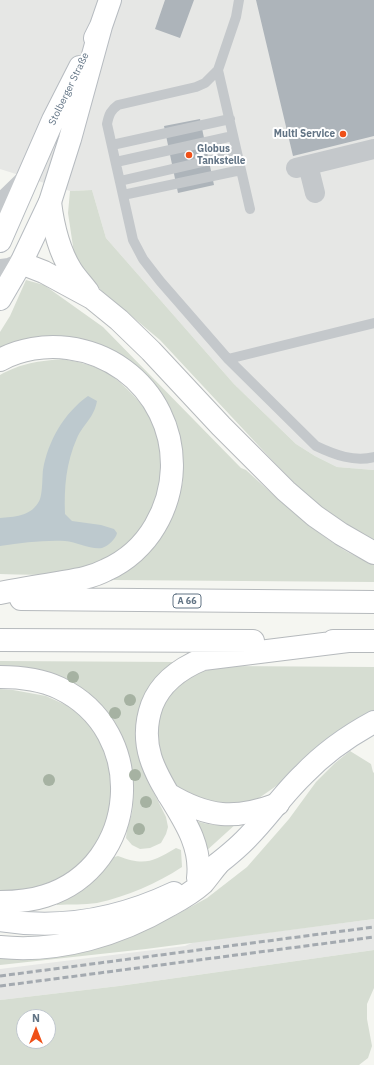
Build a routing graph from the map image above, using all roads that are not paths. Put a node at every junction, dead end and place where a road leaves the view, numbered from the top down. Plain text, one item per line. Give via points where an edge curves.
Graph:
1 (110, 0) edge
2 (239, 0) edge
3 (101, 26) junction
4 (218, 70) junction
5 (230, 119) junction
6 (233, 136) junction
7 (112, 146) junction
8 (374, 149) edge
9 (237, 154) junction
10 (116, 162) junction
11 (241, 170) junction
12 (28, 178) junction
13 (120, 181) junction
14 (315, 194) dead end
15 (123, 196) junction
16 (50, 202) junction
17 (0, 204) edge
18 (250, 209) dead end
19 (0, 241) edge
20 (0, 257) edge
21 (21, 262) junction
22 (0, 269) edge
23 (92, 298) junction
24 (0, 299) edge
25 (374, 322) edge
26 (228, 359) junction
27 (0, 360) edge
28 (374, 457) edge
29 (374, 553) edge
30 (0, 593) edge
31 (0, 599) edge
32 (374, 602) edge
33 (0, 640) edge
34 (348, 641) junction
35 (374, 641) edge
36 (0, 677) edge
37 (374, 722) edge
38 (168, 794) junction
39 (278, 804) junction
40 (218, 864) junction
41 (198, 878) junction
42 (0, 903) edge
43 (127, 912) junction
44 (0, 920) edge
45 (0, 947) edge

1 - 3 main road, Stolberger Straße
2 - 4 lane via 236,17
3 - 12 main road, Stolberger Straße via 53,120
3 - 16 main road
4 - 5 lane
4 - 7 lane via 196,88 118,105 112,109 108,119
5 - 6 lane
5 - 7 lane
6 - 9 lane
6 - 10 lane
7 - 10 lane
8 - 14 street via 302,166
9 - 11 lane
9 - 13 lane
10 - 13 lane
11 - 15 lane
11 - 18 lane
12 - 17 street, Stolberger Straße
12 - 19 main road, Stolberger Straße
13 - 15 lane
15 - 26 lane via 133,240 143,259
16 - 21 main road
16 - 23 main road via 62,253
20 - 21 street
21 - 22 street
21 - 23 main road
21 - 24 main road
23 - 29 main road via 119,320 286,491 315,516
25 - 26 lane
26 - 28 lane via 316,446 348,458
27 - 30 main road via 40,347 60,347 85,351 115,363 131,375 156,404 170,440 172,459 172,479 161,516 139,547 124,560 89,577
31 - 32 main road, A 66
33 - 34 main road
34 - 35 main road
34 - 38 main road via 203,660 190,664 169,679 153,701 146,727 148,753
36 - 42 main road via 28,678 44,682 64,691 87,707 101,723 115,747 121,768 123,795 120,816 110,842 90,869 61,890 46,896
37 - 39 main road via 330,750 302,775
38 - 39 main road via 203,811 222,814 254,812
38 - 41 main road via 195,847 199,866
39 - 40 main road via 248,837
40 - 41 main road
40 - 45 main road via 202,883 186,896 156,914 107,934 58,946
41 - 43 main road via 176,892
42 - 43 main road via 40,911 74,914
43 - 44 main road via 100,919 44,925

